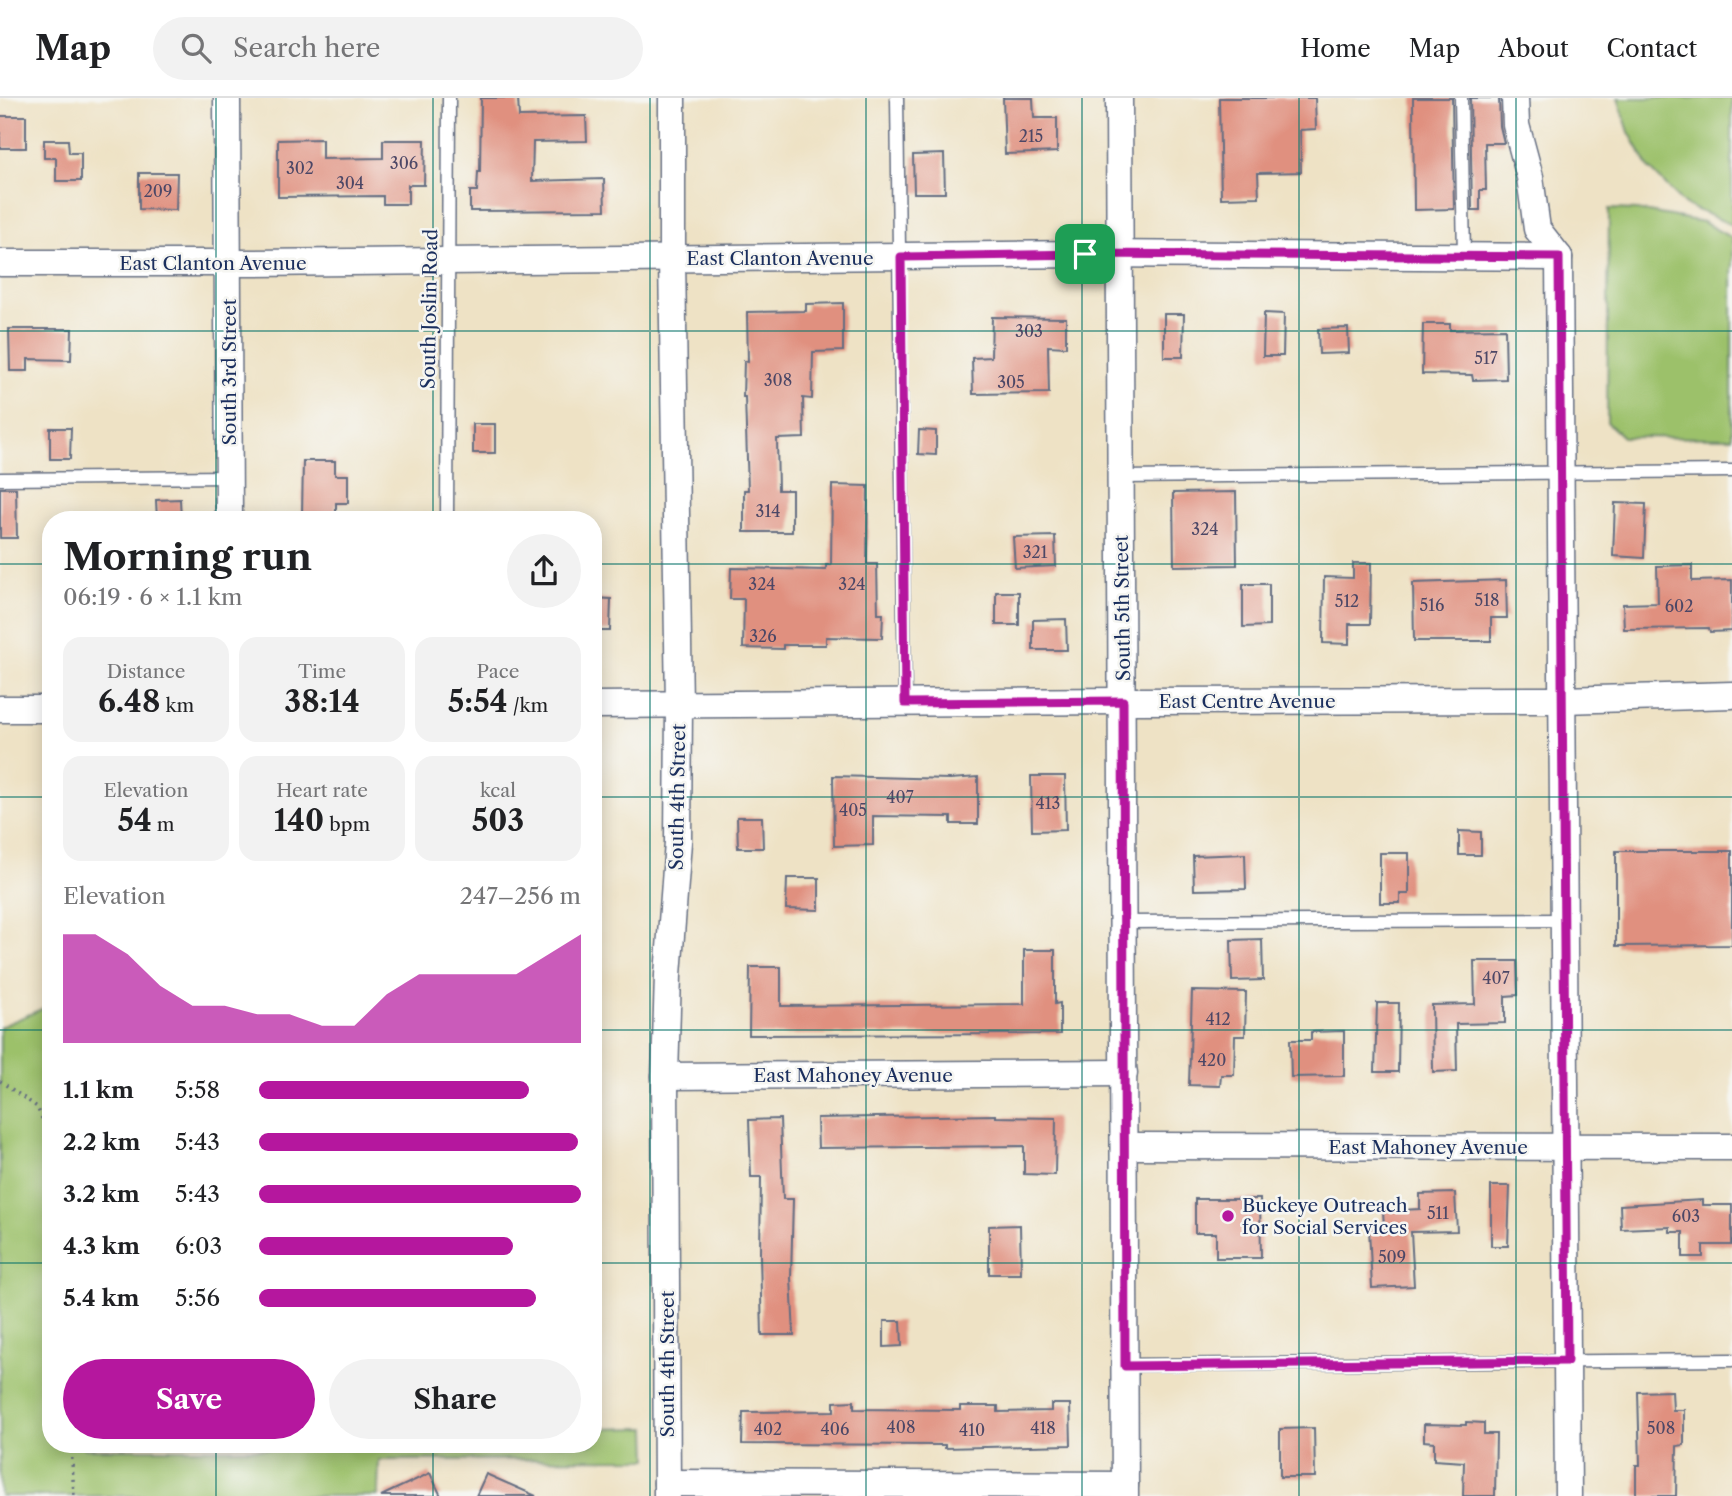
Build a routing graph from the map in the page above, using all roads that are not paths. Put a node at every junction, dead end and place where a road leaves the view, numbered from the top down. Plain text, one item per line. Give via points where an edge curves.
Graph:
1 (227, 98) edge
2 (449, 98) edge
3 (672, 98) edge
4 (897, 98) edge
5 (1119, 98) edge
6 (1461, 98) edge
7 (1515, 98) edge
8 (1121, 254) junction
9 (1464, 256) junction
10 (901, 257) junction
11 (1559, 257) junction
12 (672, 259) junction
13 (450, 261) junction
14 (0, 263) edge
15 (228, 263) junction
16 (1732, 471) edge
17 (1561, 473) junction
18 (229, 477) junction
19 (1121, 477) junction
20 (0, 479) edge
21 (229, 511) edge
22 (447, 511) edge
23 (1732, 695) edge
24 (1563, 700) junction
25 (1123, 701) junction
26 (905, 703) junction
27 (602, 705) edge
28 (679, 705) junction
29 (0, 709) edge
30 (42, 709) edge
31 (1563, 920) junction
32 (1124, 922) junction
33 (1124, 1073) junction
34 (665, 1076) junction
35 (1124, 1146) junction
36 (1565, 1147) junction
37 (1732, 1147) edge
38 (1732, 1360) edge
39 (1567, 1361) junction
40 (1125, 1366) junction
41 (667, 1490) edge
42 (1125, 1490) edge
43 (1568, 1496) edge

1 - 15 street, South 3rd Street
2 - 13 lane, South Joslin Road
3 - 12 street, South 4th Street
4 - 10 lane
5 - 8 street, South 5th Street
6 - 9 lane
7 - 11 street via 1537,229
8 - 9 street, East Clanton Avenue
8 - 10 street, East Clanton Avenue
8 - 19 street, South 5th Street
9 - 11 street, East Clanton Avenue
10 - 12 street, East Clanton Avenue
10 - 26 lane
11 - 17 street
12 - 13 street, East Clanton Avenue
12 - 28 street, South 4th Street
13 - 15 street, East Clanton Avenue
13 - 22 lane, South Joslin Road via 446,296
14 - 15 street, East Clanton Avenue
15 - 18 street, South 3rd Street
16 - 17 lane
17 - 19 lane
17 - 24 street
18 - 20 lane
18 - 21 street, South 3rd Street
19 - 25 street, South 5th Street
23 - 24 street, East Centre Avenue
24 - 25 street, East Centre Avenue
24 - 31 street
25 - 26 street, East Centre Avenue
25 - 32 street, South 5th Street
26 - 28 street, East Centre Avenue
27 - 28 street, East Centre Avenue
28 - 34 street, South 4th Street via 678,842
29 - 30 street
31 - 32 lane
31 - 36 street
32 - 33 street, South 5th Street
33 - 34 street, East Mahoney Avenue
33 - 35 street, South 5th Street
34 - 41 street, South 4th Street
35 - 36 street, East Mahoney Avenue
35 - 40 street, South 5th Street
36 - 37 street, East Mahoney Avenue
36 - 39 street
38 - 39 lane
39 - 40 lane
39 - 43 street
40 - 42 street, South 5th Street
41 - 42 street

